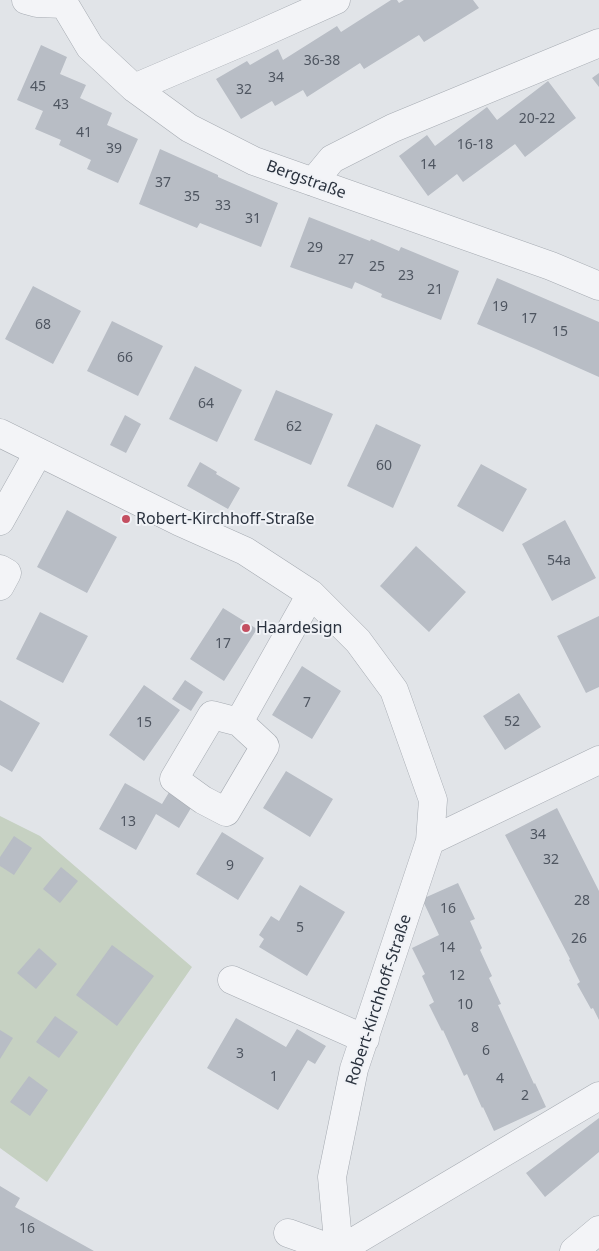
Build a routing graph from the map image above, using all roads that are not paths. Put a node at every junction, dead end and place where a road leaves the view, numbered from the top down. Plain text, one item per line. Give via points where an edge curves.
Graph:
1 (26, 0) edge
2 (336, 0) edge
3 (63, 2) edge
4 (599, 43) edge
5 (134, 88) junction
6 (313, 182) junction
7 (599, 286) edge
8 (0, 434) edge
9 (38, 453) junction
10 (0, 521) edge
11 (0, 569) edge
12 (0, 586) edge
13 (311, 594) junction
14 (239, 722) dead end
15 (599, 760) edge
16 (430, 841) junction
17 (232, 980) dead end
18 (365, 1039) junction
19 (599, 1096) edge
20 (599, 1230) edge
21 (288, 1233) dead end
22 (338, 1251) edge
23 (574, 1251) edge

1 - 3 street via 37,4
2 - 5 street
3 - 5 street, Bergstraße via 90,47
4 - 6 street via 393,128 332,159
5 - 6 street, Bergstraße via 189,128 254,161
6 - 7 street, Bergstraße
8 - 9 street, Robert-Kirchhoff-Straße
9 - 10 street
9 - 13 street, Robert-Kirchhoff-Straße via 244,551
11 - 12 street via 7,573
13 - 14 street
13 - 16 street, Robert-Kirchhoff-Straße via 358,641 394,690 433,800
15 - 16 street
16 - 18 street, Robert-Kirchhoff-Straße
17 - 18 street
18 - 22 street, Robert-Kirchhoff-Straße via 354,1069 332,1177
19 - 22 street
20 - 23 street
21 - 22 street

